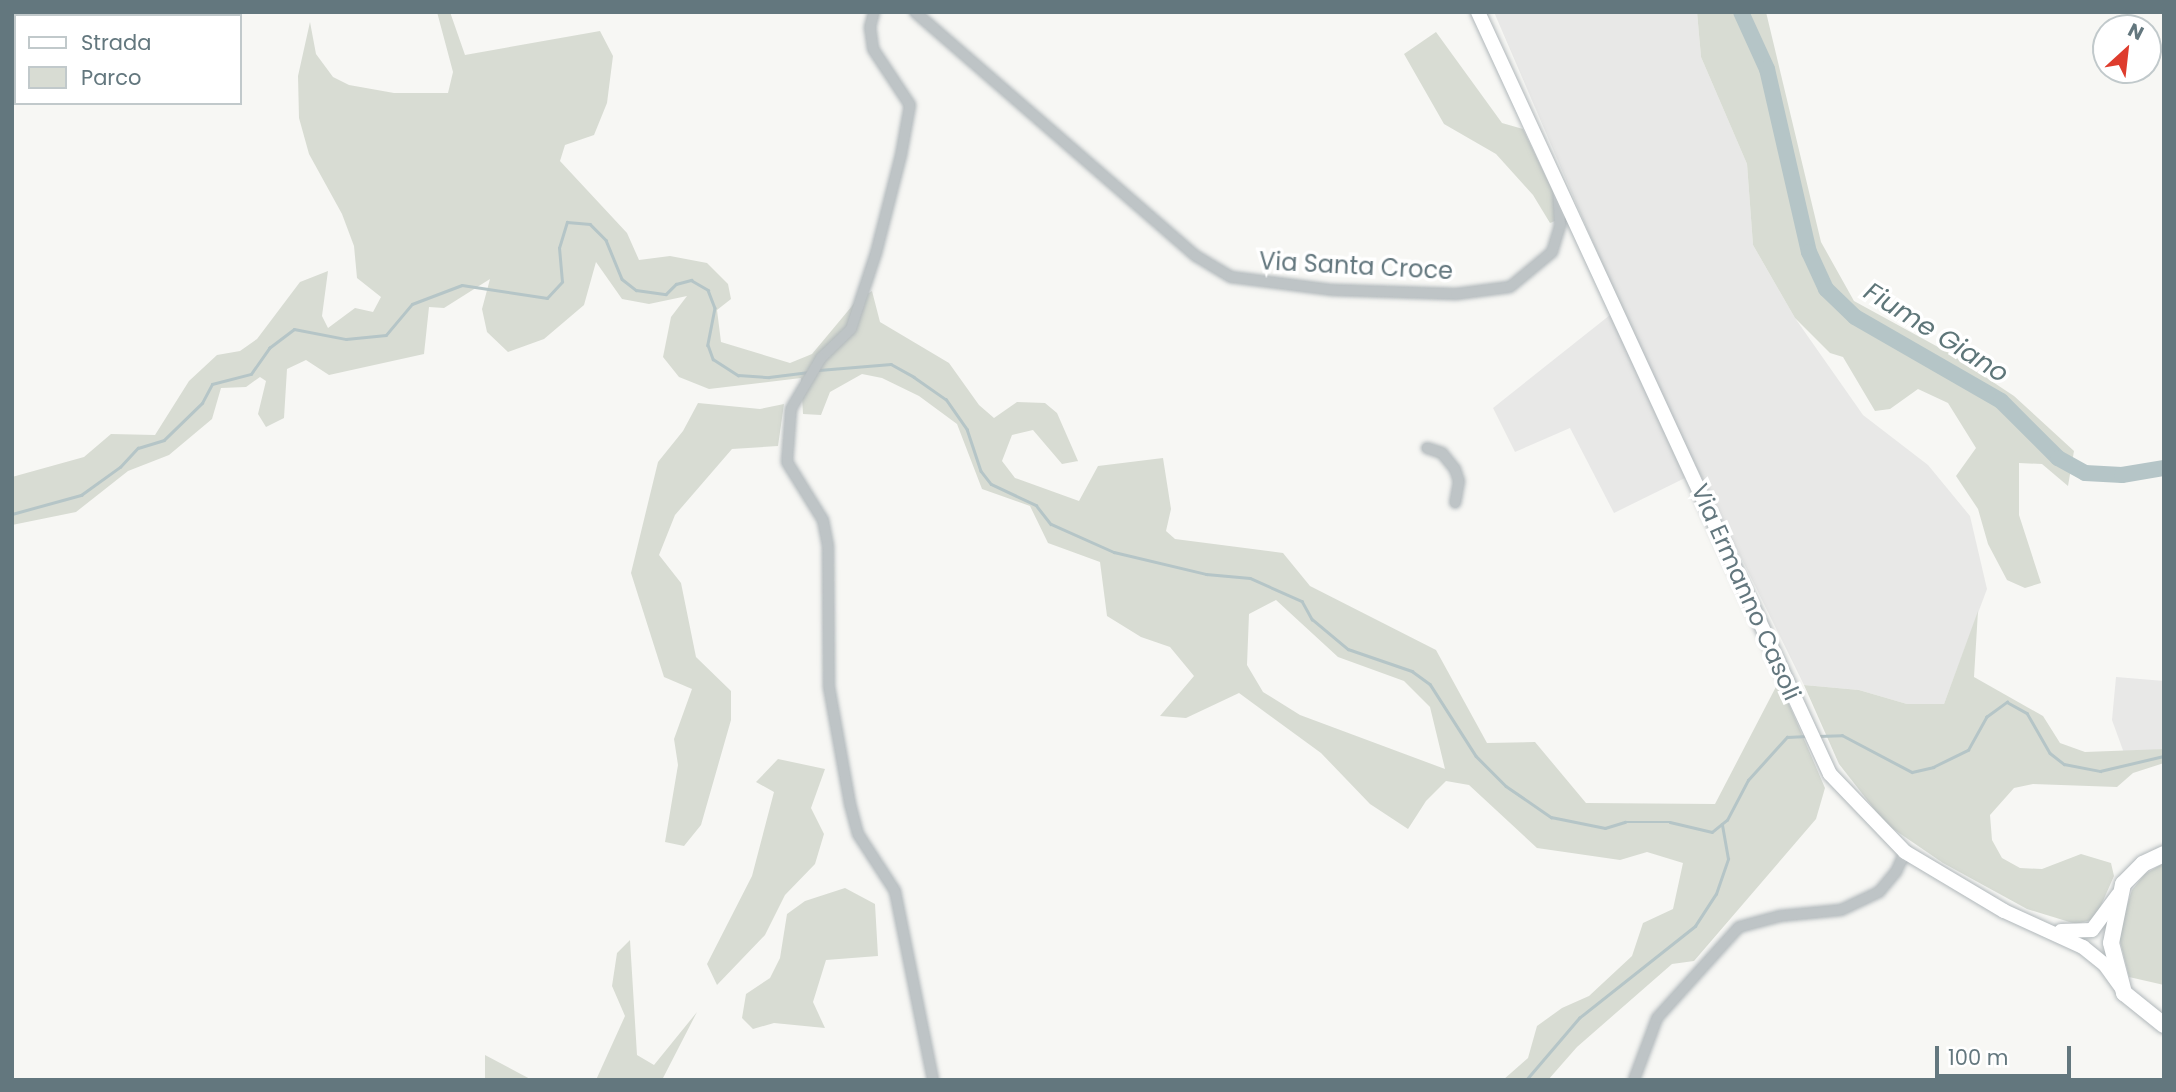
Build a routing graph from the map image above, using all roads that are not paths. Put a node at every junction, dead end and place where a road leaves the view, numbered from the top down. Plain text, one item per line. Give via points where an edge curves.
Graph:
1 (874, 12) edge
2 (915, 12) edge
3 (1478, 12) edge
4 (1559, 181) junction
5 (1427, 448) dead end
6 (1455, 503) dead end
7 (1905, 852) junction
8 (2164, 854) edge
9 (2118, 895) junction
10 (2048, 929) junction
11 (2122, 989) junction
12 (2164, 1025) edge
13 (933, 1080) edge
14 (1634, 1080) edge

1 - 13 street via 870,27 873,49 909,106 876,253 850,329 821,358 791,410 787,462 823,520 828,546 829,687 850,804 858,834 895,891
2 - 4 street, Via Santa Croce via 1196,256 1231,277 1457,294 1510,287 1552,252 1560,225
3 - 4 main road, Via Ermanno Casoli
4 - 7 main road, Via Ermanno Casoli via 1814,746 1846,794
5 - 6 street via 1442,453 1455,469 1459,481
7 - 10 main road, Via Ermanno Casoli via 2004,911
7 - 14 street via 1879,892 1841,909 1780,916 1739,927 1657,1018
8 - 9 main road, Via Ermanno Casoli via 2143,864
9 - 10 main road, Via Ermanno Casoli via 2092,930 2078,934
9 - 11 main road via 2111,943
10 - 11 main road, Via Ermanno Casoli via 2100,960
11 - 12 main road, Via Ermanno Casoli via 2148,1016

